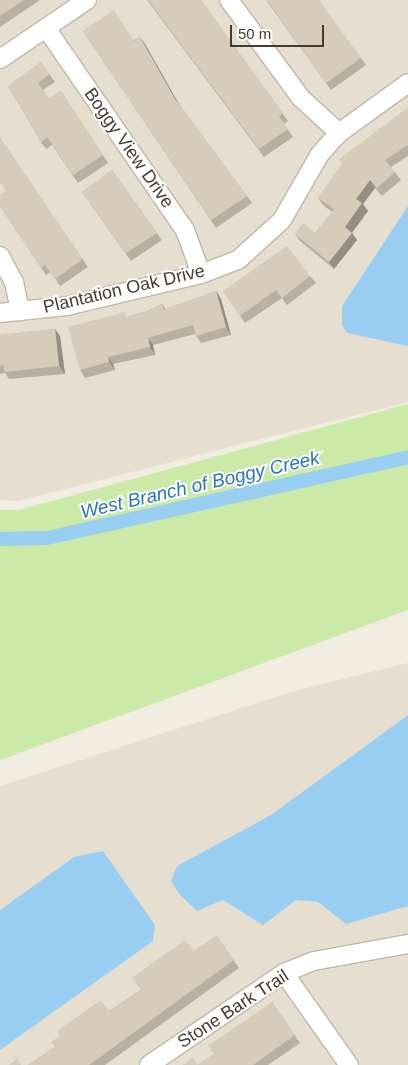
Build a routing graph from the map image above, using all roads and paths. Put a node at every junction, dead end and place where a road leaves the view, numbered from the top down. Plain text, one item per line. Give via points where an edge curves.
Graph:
1 (87, 0) edge
2 (230, 0) edge
3 (46, 28) junction
4 (0, 59) edge
5 (408, 83) edge
6 (338, 133) junction
7 (0, 256) edge
8 (201, 274) junction
9 (20, 311) junction
10 (0, 313) edge
11 (408, 944) edge
12 (284, 973) junction
13 (149, 1065) edge
14 (349, 1065) edge

1 - 3 street
2 - 6 street via 301,98
3 - 4 street
3 - 8 street, Boggy View Drive via 185,230
5 - 6 street, Plantation Oak Drive
6 - 8 street, Plantation Oak Drive via 267,236 238,260
7 - 9 street via 14,282
8 - 9 street, Plantation Oak Drive via 67,306
9 - 10 street, Plantation Oak Drive
11 - 12 street, Stone Bark Trail via 314,961
12 - 13 street, Stone Bark Trail
12 - 14 street

